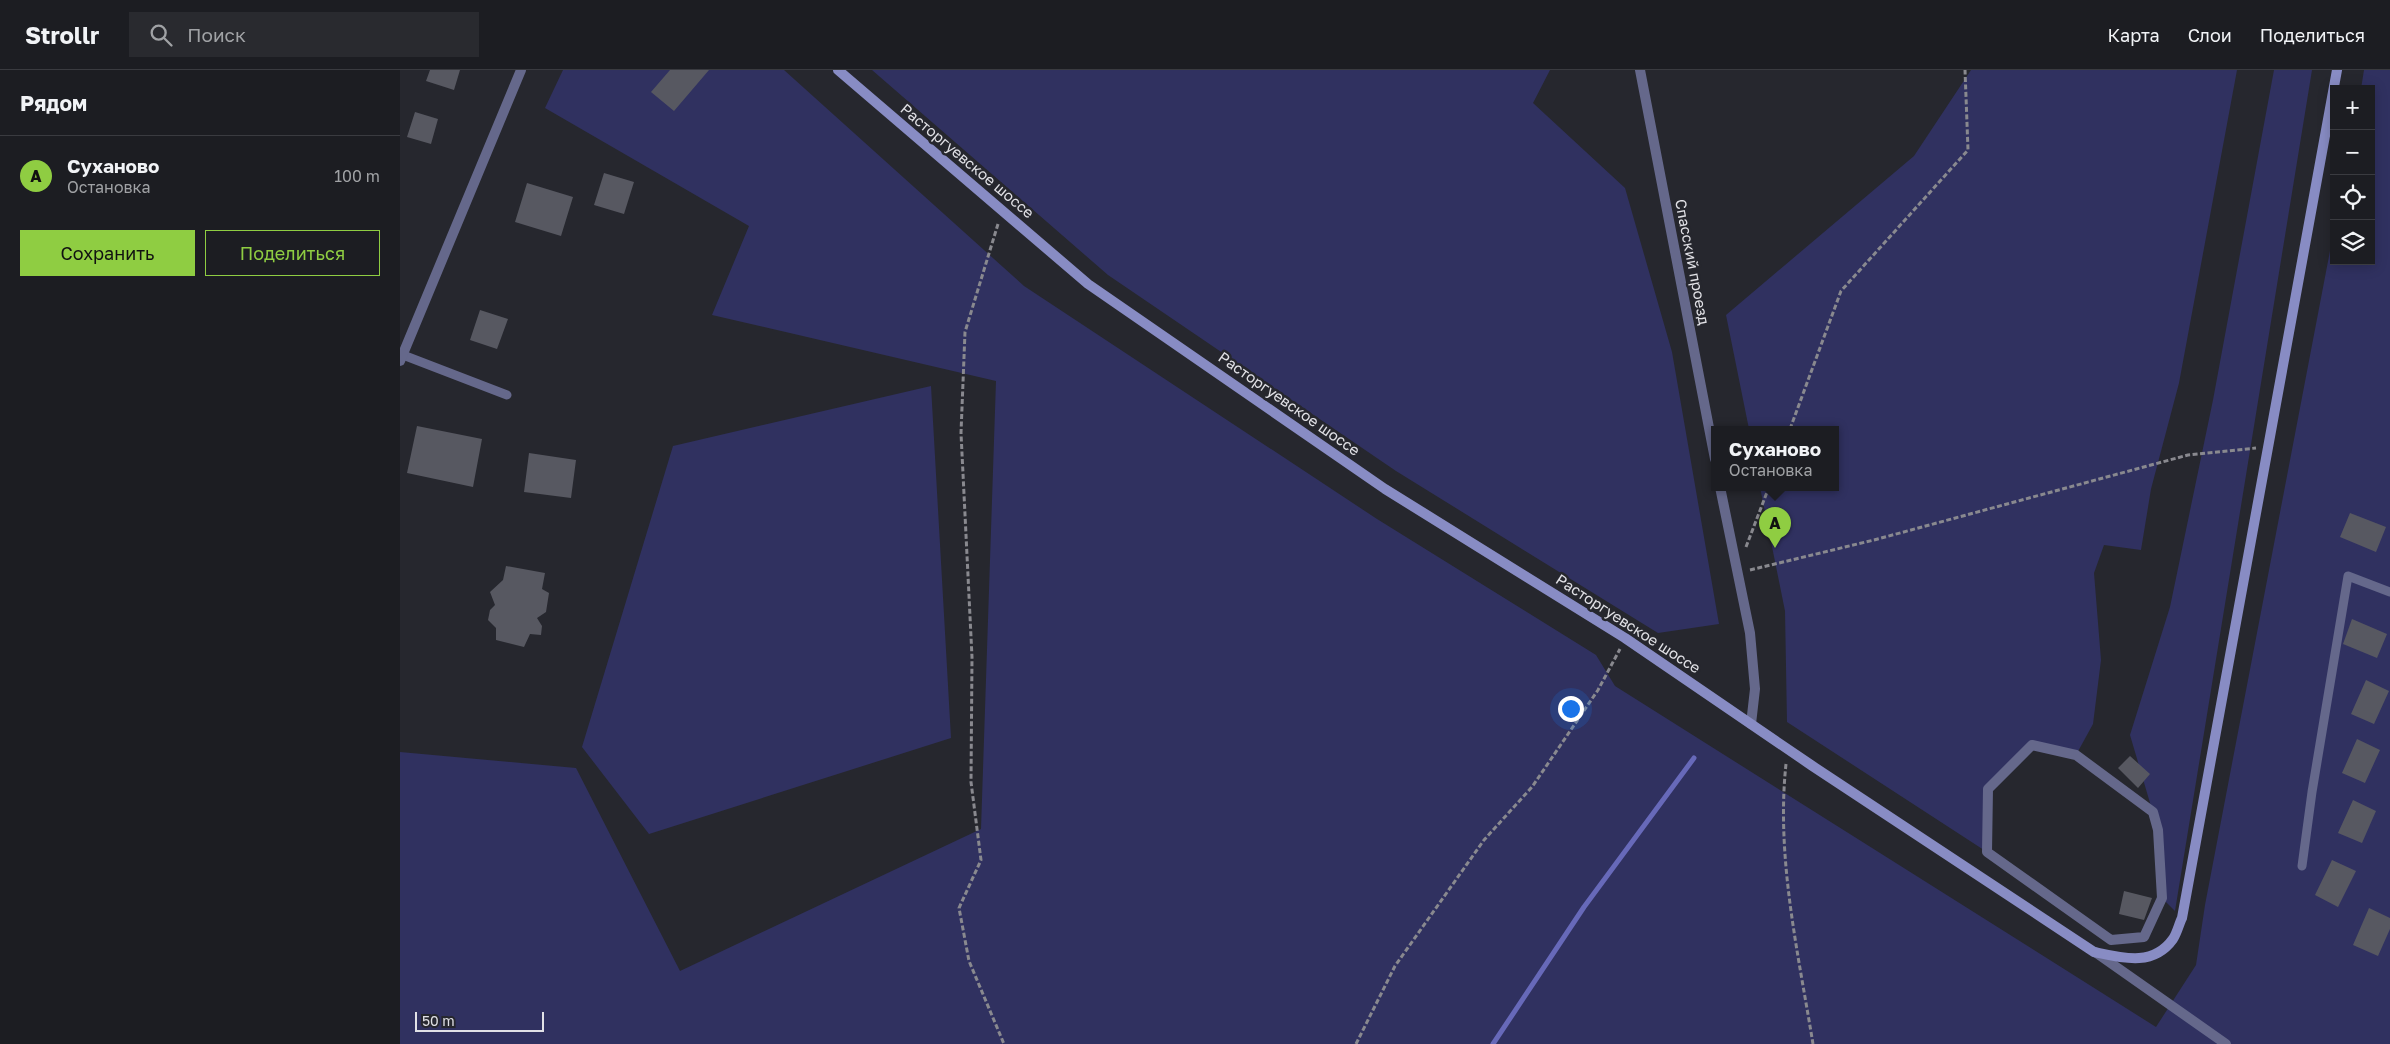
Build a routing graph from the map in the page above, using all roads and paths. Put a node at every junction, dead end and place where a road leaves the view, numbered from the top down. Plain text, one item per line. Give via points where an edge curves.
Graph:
1 (521, 70) edge
2 (838, 70) edge
3 (1640, 70) edge
4 (1965, 70) edge
5 (2337, 70) edge
6 (1002, 210) junction
7 (402, 358) edge
8 (507, 395) dead end
9 (1791, 426) edge
10 (1711, 438) edge
11 (2267, 446) junction
12 (1721, 491) edge
13 (1768, 491) edge
14 (1737, 573) junction
15 (2390, 592) edge
16 (1625, 638) junction
17 (1751, 724) junction
18 (1787, 749) junction
19 (2302, 866) dead end
20 (2144, 937) joint
21 (2094, 952) junction
22 (1004, 1044) edge
23 (1356, 1044) edge
24 (1813, 1044) edge
25 (2226, 1044) edge

1 - 7 street
2 - 6 main road, Расторгуевское шоссе
3 - 10 street, Спасский проезд
4 - 9 path via 1968,150 1841,291
5 - 11 main road, Расторгуевское шоссе
6 - 16 main road, Расторгуевское шоссе via 1088,284 1385,490
6 - 22 path via 965,332 961,433 972,657 971,782 981,860 959,908 969,961
7 - 8 lane
11 - 14 path via 2188,455 1874,540
11 - 21 main road, Расторгуевское шоссе via 2182,918 2173,939 2160,952 2142,959
12 - 14 street
13 - 14 path
14 - 17 street via 1751,643 1755,689
15 - 19 lane via 2348,576
16 - 17 main road, Расторгуевское шоссе
16 - 23 path via 1598,690 1532,787 1484,840 1395,966
17 - 18 main road, Расторгуевское шоссе
18 - 21 main road, Расторгуевское шоссе
18 - 24 path via 1783,792 1788,892
20 - 20 street via 2111,940 1987,852 1988,789 2032,745 2076,755 2153,812 2158,830 2162,898
21 - 25 street

